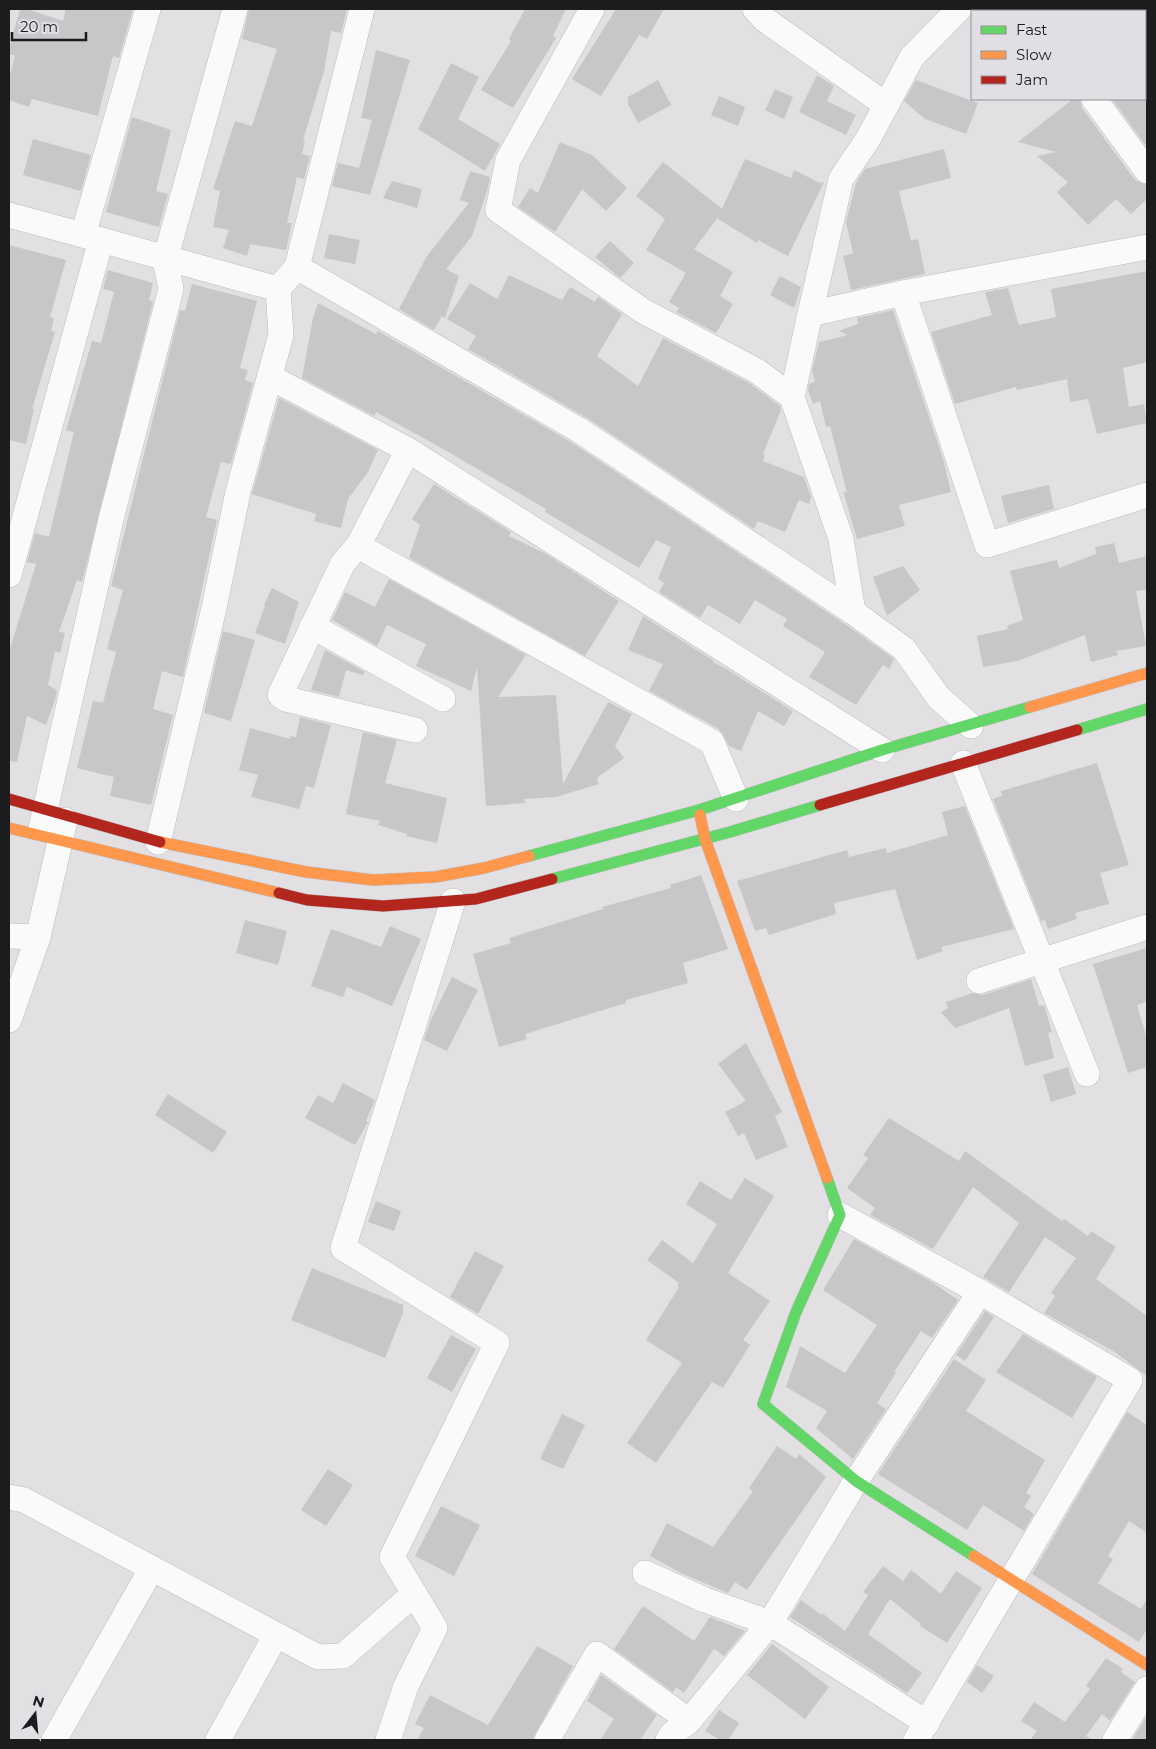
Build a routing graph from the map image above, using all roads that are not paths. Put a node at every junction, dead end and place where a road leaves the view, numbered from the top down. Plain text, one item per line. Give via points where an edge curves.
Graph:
1 (148, 9) edge
2 (235, 9) edge
3 (362, 9) edge
4 (592, 9) edge
5 (755, 9) edge
6 (959, 9) edge
7 (1095, 100) edge
8 (886, 105) junction
9 (1147, 171) edge
10 (9, 215) edge
11 (92, 238) junction
12 (1147, 247) edge
13 (165, 260) junction
14 (297, 267) junction
15 (278, 289) junction
16 (904, 293) junction
17 (810, 314) junction
18 (270, 377) junction
19 (792, 397) junction
20 (408, 450) junction
21 (1147, 495) edge
22 (13, 538) edge
23 (358, 546) junction
24 (9, 575) edge
25 (853, 612) junction
26 (312, 626) junction
27 (1147, 673) edge
28 (443, 698) dead end
29 (1147, 709) edge
30 (971, 726) junction
31 (415, 730) dead end
32 (882, 750) junction
33 (963, 763) junction
34 (736, 798) junction
35 (9, 799) edge
36 (699, 810) junction
37 (56, 813) junction
38 (9, 828) edge
39 (49, 838) junction
40 (705, 838) junction
41 (158, 842) junction
42 (453, 901) junction
43 (1147, 927) edge
44 (9, 936) edge
45 (38, 937) junction
46 (1043, 961) junction
47 (979, 981) dead end
48 (9, 1020) edge
49 (1087, 1074) dead end
50 (840, 1215) junction
51 (980, 1292) junction
52 (1139, 1387) edge
53 (856, 1481) junction
54 (9, 1497) edge
55 (152, 1568) junction
56 (645, 1573) dead end
57 (1013, 1579) junction
58 (414, 1594) junction
59 (770, 1623) junction
60 (276, 1635) junction
61 (1147, 1665) edge
62 (1147, 1689) edge
63 (921, 1732) edge
64 (678, 1734) edge
65 (54, 1740) edge
66 (218, 1740) edge
67 (388, 1740) edge
68 (547, 1740) edge
69 (1115, 1740) edge

1 - 11 street
2 - 13 street
3 - 14 street
4 - 19 street via 508,160 498,210 643,311 757,371
5 - 8 street via 764,19
6 - 8 street via 912,56
7 - 9 street
8 - 17 street via 841,179
10 - 11 street
11 - 13 street
11 - 22 street
12 - 16 street
13 - 15 street
13 - 37 street via 172,289 109,529
14 - 15 street
14 - 25 street via 578,430
15 - 18 street via 281,335
16 - 17 street
16 - 21 street via 987,545
17 - 19 street
18 - 20 street
18 - 41 street via 238,492
19 - 25 street via 840,540
20 - 23 street
20 - 32 street
22 - 24 street
23 - 26 street via 343,563
23 - 34 street via 712,742
25 - 30 street via 904,650 939,698
26 - 28 street
26 - 31 street via 280,695
27 - 30 main road
29 - 33 main road
30 - 32 main road
32 - 34 main road
33 - 40 main road
33 - 46 street
34 - 36 main road
35 - 37 main road
36 - 40 main road
36 - 41 main road via 484,868 434,877 373,880 343,877
37 - 39 street
37 - 41 main road
38 - 39 main road
39 - 42 main road via 307,900 383,906
39 - 45 street
40 - 42 main road via 476,899
40 - 50 main road
42 - 58 street via 343,1248 497,1343 392,1557
43 - 46 street
44 - 45 street
45 - 48 street
46 - 47 street
46 - 49 street
50 - 51 street
50 - 53 main road via 796,1312 763,1404
51 - 52 street
51 - 53 street
52 - 57 street
53 - 57 main road
53 - 59 street
54 - 55 street via 24,1500
55 - 60 street
55 - 65 street
56 - 59 street via 705,1600
57 - 61 main road
57 - 63 street
58 - 60 street via 343,1656 318,1657
58 - 67 street via 435,1628 406,1686
59 - 63 street
59 - 64 street
60 - 66 street
62 - 69 street
64 - 68 street via 597,1654

